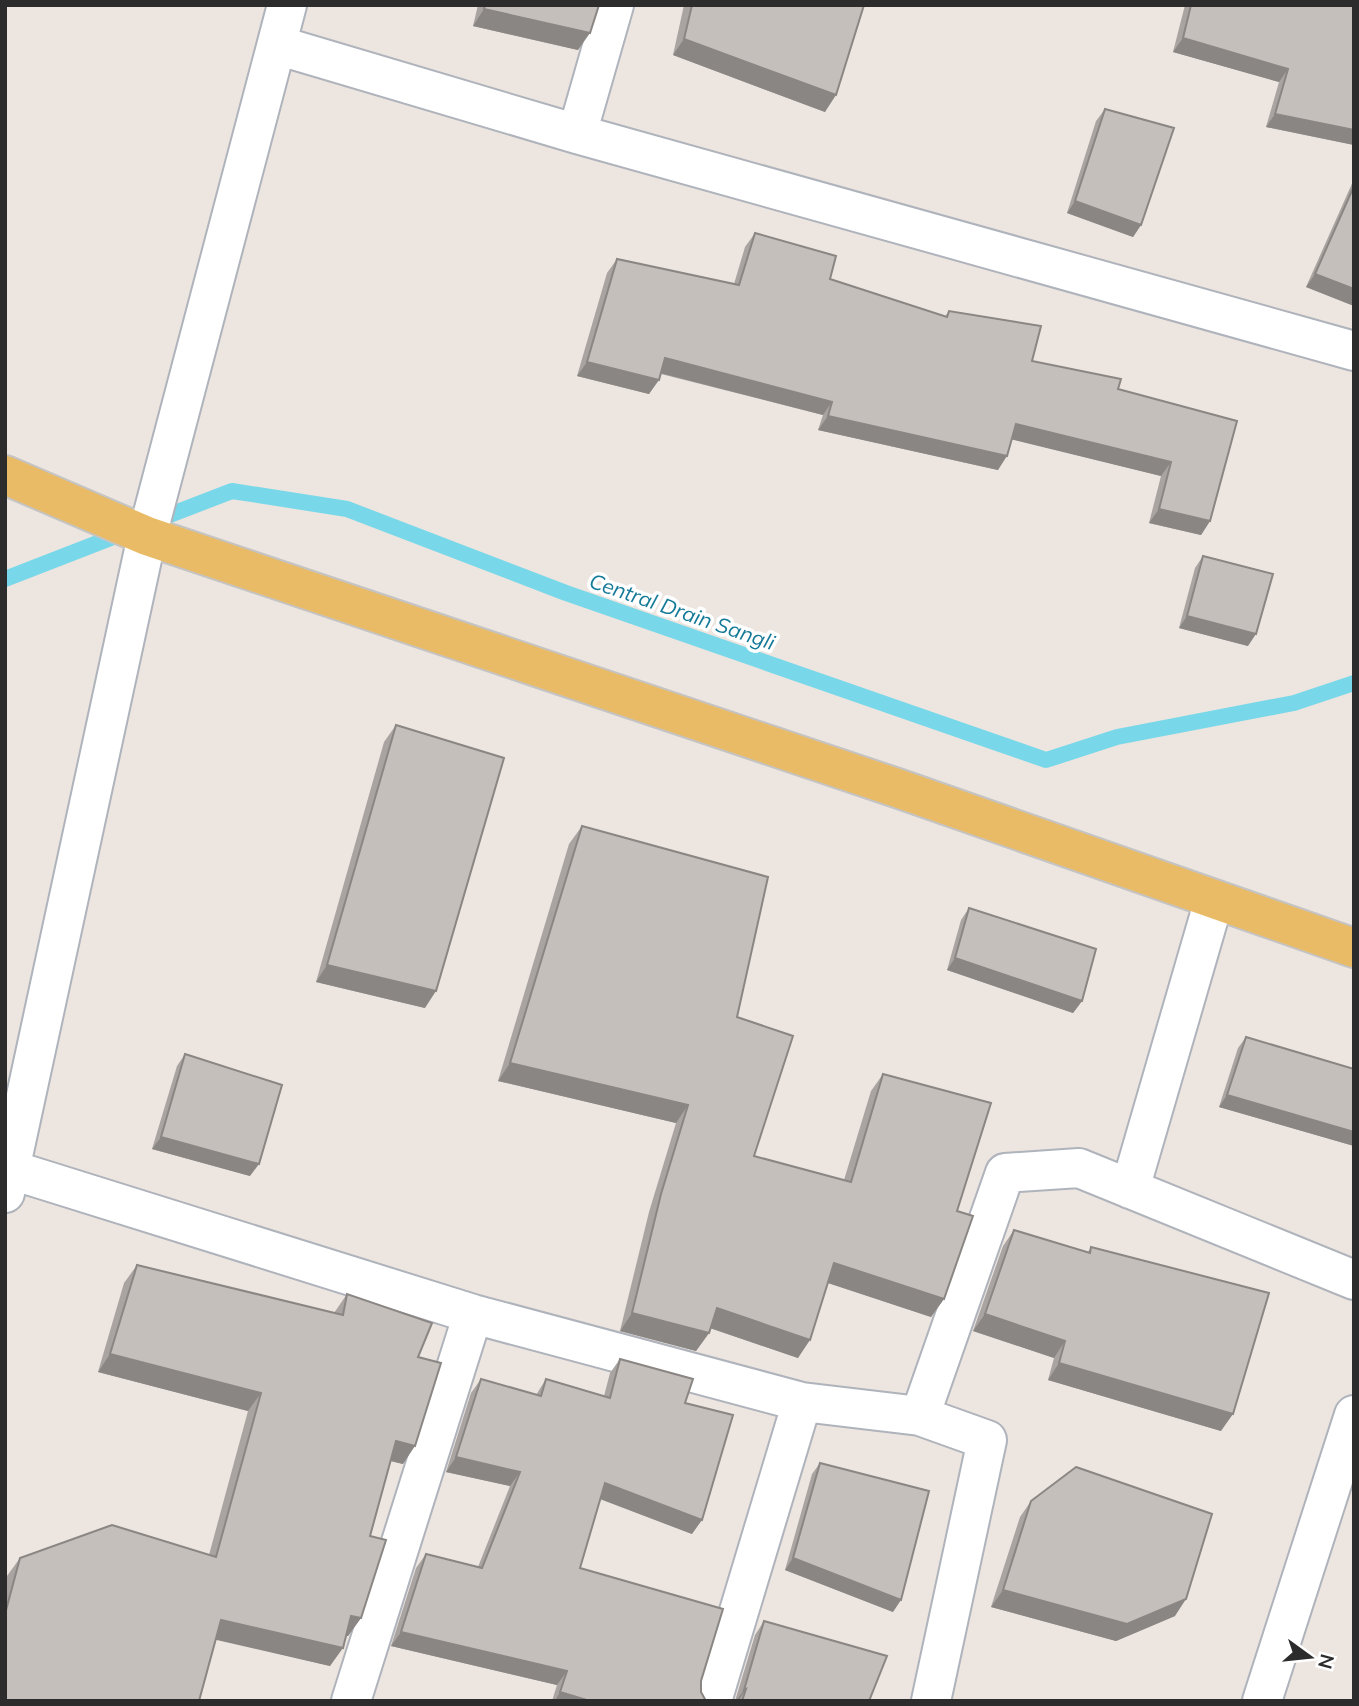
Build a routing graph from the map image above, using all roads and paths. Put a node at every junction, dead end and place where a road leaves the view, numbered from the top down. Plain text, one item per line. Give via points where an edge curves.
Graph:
1 (287, 5) edge
2 (614, 5) edge
3 (276, 45) junction
4 (577, 134) junction
5 (1354, 352) edge
6 (5, 475) edge
7 (146, 536) junction
8 (1214, 900) junction
9 (1354, 948) edge
10 (9, 1182) edge
11 (1130, 1189) junction
12 (1354, 1279) edge
13 (472, 1314) junction
14 (802, 1402) junction
15 (1354, 1415) edge
16 (920, 1416) junction
17 (351, 1701) edge
18 (712, 1701) edge
19 (931, 1701) edge
20 (1262, 1701) edge

1 - 3 street
2 - 4 street
3 - 4 street
3 - 7 street
4 - 5 street
6 - 7 main road
7 - 8 main road
7 - 10 street
8 - 9 main road
8 - 11 street
10 - 13 street
11 - 12 street
11 - 16 street via 1079,1168 1005,1172
13 - 14 street
13 - 17 street
14 - 16 street
14 - 18 street
15 - 20 street
16 - 19 street via 987,1440

